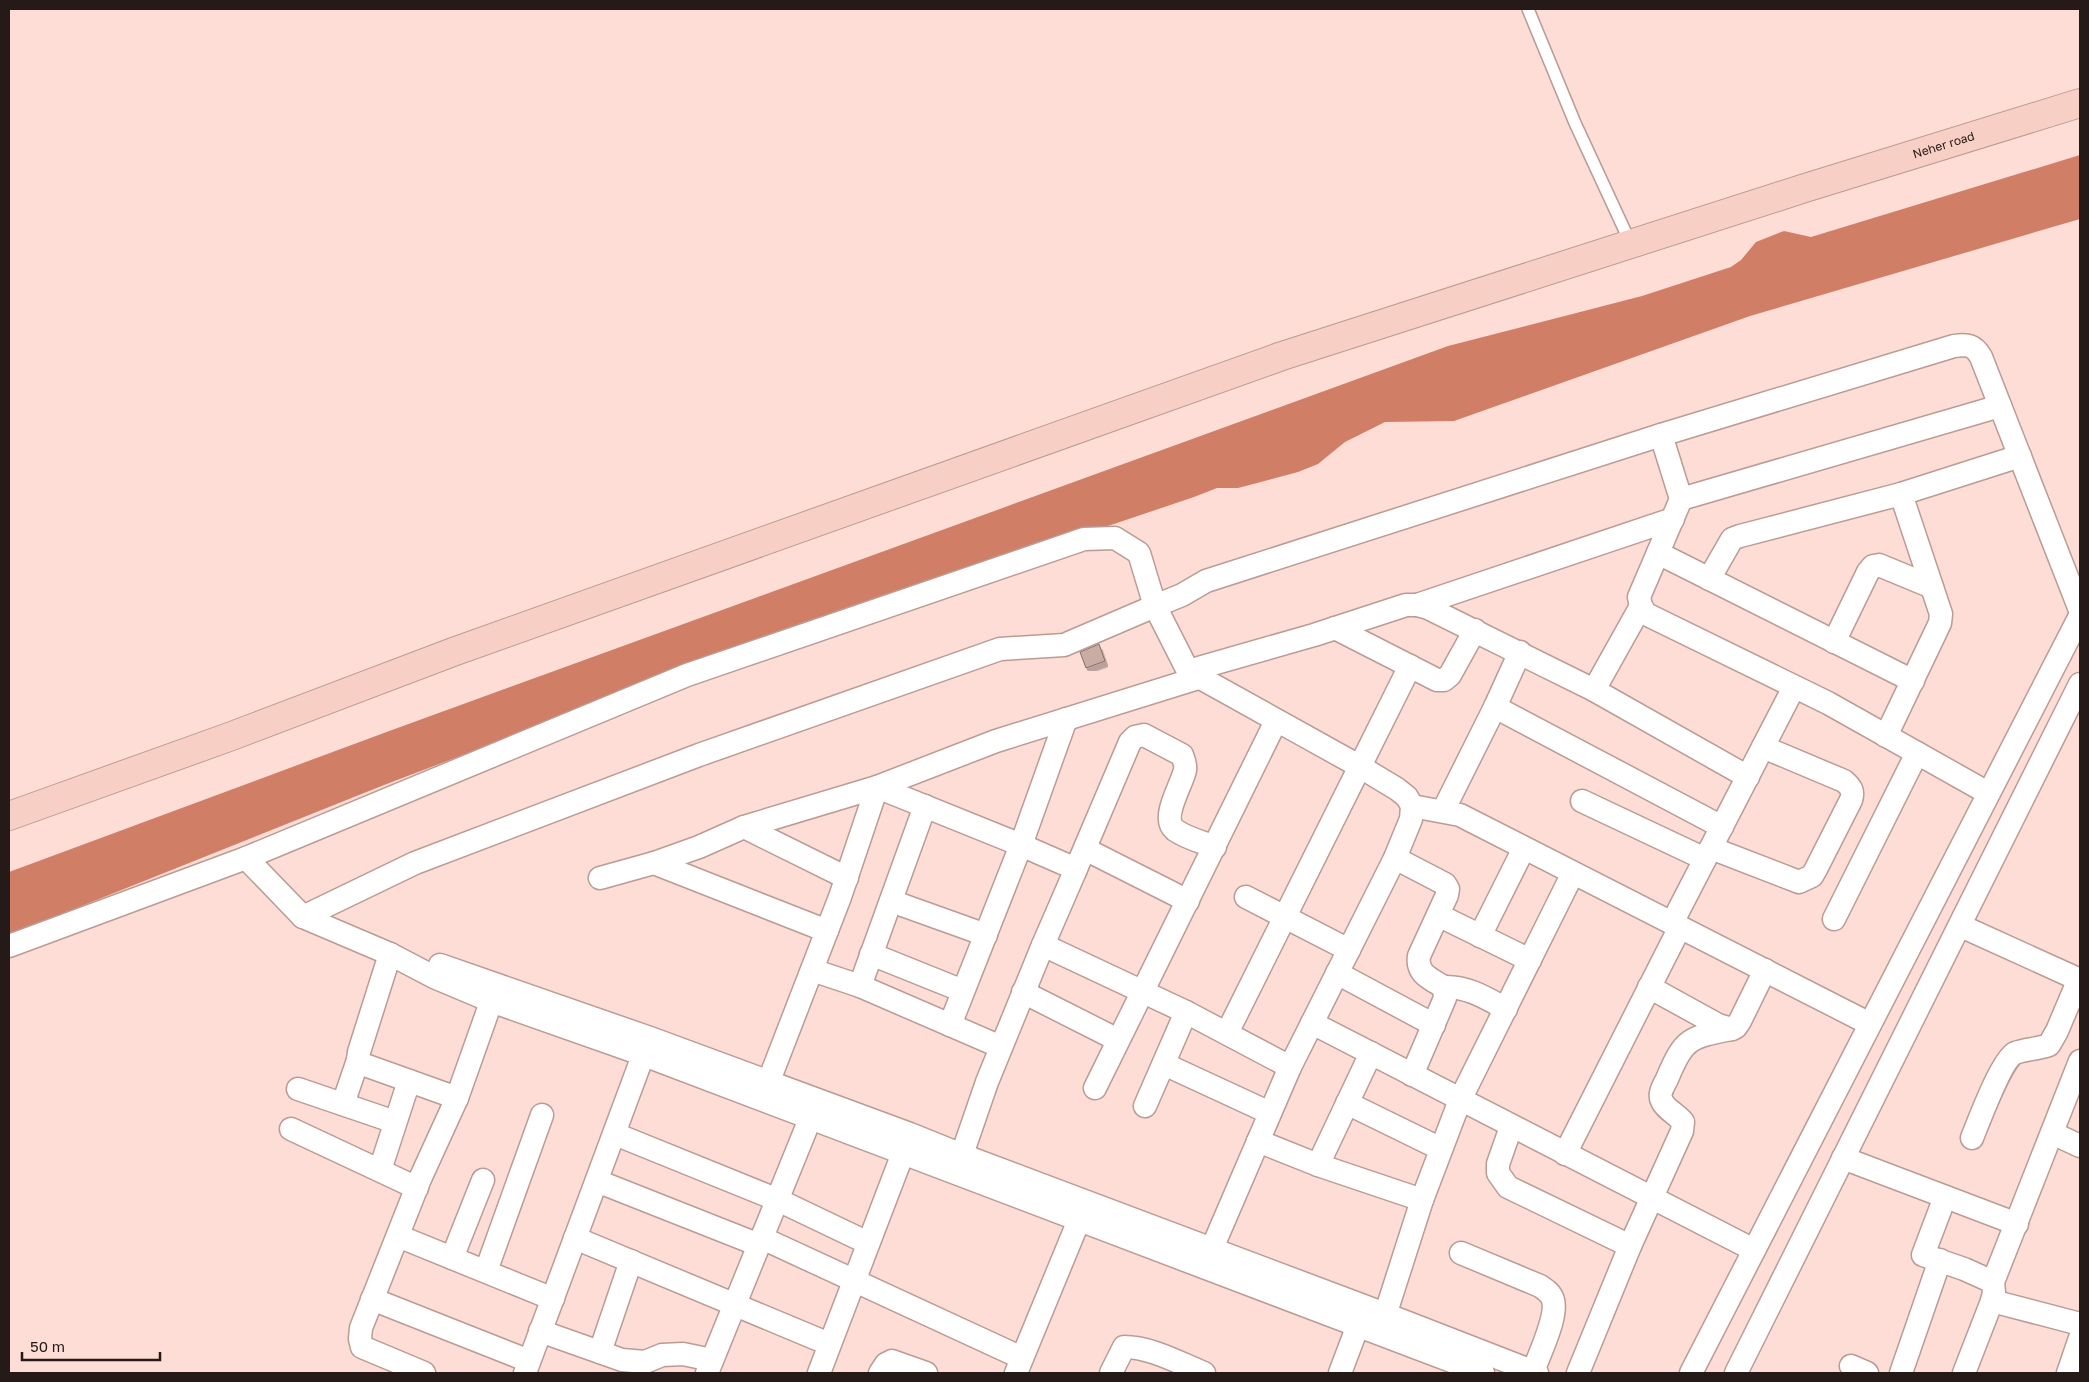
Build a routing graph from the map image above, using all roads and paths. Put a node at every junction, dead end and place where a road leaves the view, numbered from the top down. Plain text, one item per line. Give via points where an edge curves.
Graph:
1 (1528, 9) edge
2 (2080, 103) edge
3 (1631, 244) junction
4 (2000, 406) junction
5 (1661, 434) junction
6 (2020, 456) junction
7 (1901, 494) junction
8 (1677, 509) junction
9 (1658, 553) junction
10 (1709, 579) junction
11 (1932, 587) junction
12 (1417, 605) junction
13 (1155, 606) junction
14 (1641, 606) junction
15 (2080, 610) edge
16 (2080, 616) edge
17 (1335, 628) junction
18 (1475, 630) junction
19 (1834, 642) junction
20 (1520, 652) junction
21 (1410, 666) junction
22 (1193, 674) junction
23 (1912, 681) junction
24 (2080, 684) edge
25 (1794, 686) junction
26 (1594, 690) junction
27 (1495, 707) junction
28 (1066, 720) junction
29 (1276, 722) junction
30 (1886, 736) junction
31 (1763, 747) junction
32 (1917, 753) junction
33 (1359, 766) junction
34 (1748, 777) junction
35 (877, 787) junction
36 (1988, 793) junction
37 (1582, 801) dead end
38 (925, 806) junction
39 (1412, 806) junction
40 (1442, 811) junction
41 (9, 816) edge
42 (744, 827) junction
43 (1722, 827) junction
44 (1021, 845) junction
45 (1215, 847) junction
46 (1524, 848) junction
47 (1708, 853) junction
48 (246, 858) junction
49 (1395, 858) junction
50 (1080, 859) junction
51 (654, 863) junction
52 (1573, 873) junction
53 (600, 878) dead end
54 (847, 878) junction
55 (1246, 897) dead end
56 (1188, 900) junction
57 (891, 901) junction
58 (1438, 915) junction
59 (1284, 916) junction
60 (304, 917) junction
61 (1834, 919) dead end
62 (1676, 925) junction
63 (1961, 926) junction
64 (827, 931) junction
65 (986, 935) junction
66 (1480, 936) junction
67 (1043, 945) junction
68 (9, 946) edge
69 (1349, 950) junction
70 (390, 954) junction
71 (872, 954) junction
72 (1530, 960) junction
73 (812, 970) junction
74 (1765, 970) junction
75 (1337, 973) junction
76 (2080, 979) edge
77 (860, 986) junction
78 (1444, 987) junction
79 (1649, 987) junction
80 (1142, 990) junction
81 (963, 991) junction
82 (1023, 992) junction
83 (494, 993) junction
84 (1506, 1009) junction
85 (1186, 1012) junction
86 (1312, 1023) junction
87 (1870, 1024) junction
88 (950, 1025) junction
89 (1434, 1025) junction
90 (1732, 1029) junction
91 (1227, 1033) junction
92 (1118, 1040) junction
93 (647, 1046) junction
94 (1001, 1047) junction
95 (1371, 1053) junction
96 (358, 1060) junction
97 (2080, 1061) edge
98 (1164, 1064) junction
99 (1290, 1067) junction
100 (1412, 1075) junction
101 (409, 1081) junction
102 (2076, 1086) edge
103 (1095, 1088) dead end
104 (298, 1089) dead end
105 (765, 1091) junction
106 (457, 1098) junction
107 (1460, 1100) junction
108 (1346, 1103) junction
109 (344, 1104) junction
110 (1145, 1106) dead end
111 (1270, 1113) junction
112 (542, 1115) dead end
113 (810, 1118) junction
114 (395, 1122) junction
115 (1511, 1126) junction
116 (291, 1129) dead end
117 (2052, 1133) junction
118 (614, 1134) junction
119 (1972, 1138) dead end
120 (1258, 1141) junction
121 (906, 1144) junction
122 (2080, 1146) edge
123 (1441, 1149) junction
124 (1565, 1154) junction
125 (1843, 1158) junction
126 (959, 1164) junction
127 (1318, 1165) junction
128 (380, 1170) junction
129 (483, 1180) dead end
130 (597, 1181) junction
131 (417, 1188) junction
132 (1945, 1197) junction
133 (1652, 1198) junction
134 (778, 1200) junction
135 (1422, 1200) junction
136 (1082, 1211) junction
137 (2017, 1224) junction
138 (398, 1236) junction
139 (576, 1238) junction
140 (760, 1241) junction
141 (868, 1244) junction
142 (1630, 1246) junction
143 (1754, 1250) junction
144 (1461, 1253) dead end
145 (452, 1258) junction
146 (1208, 1258) junction
147 (1940, 1260) junction
148 (631, 1261) junction
149 (486, 1272) junction
150 (853, 1280) junction
151 (1992, 1292) junction
152 (372, 1299) junction
153 (553, 1299) junction
154 (734, 1304) junction
155 (1361, 1316) junction
156 (1382, 1324) junction
157 (2080, 1324) edge
158 (540, 1332) junction
159 (2080, 1338) edge
160 (829, 1344) junction
161 (600, 1352) junction
162 (1019, 1366) edge
163 (527, 1367) edge
164 (710, 1367) edge
165 (400, 1369) edge
166 (1535, 1372) edge
167 (424, 1373) edge
168 (818, 1373) edge
169 (880, 1373) edge
170 (926, 1373) edge
171 (1111, 1373) edge
172 (1204, 1373) edge
173 (1340, 1373) edge
174 (1483, 1373) edge
175 (1578, 1373) edge
176 (1691, 1373) edge
177 (1736, 1373) edge
178 (1901, 1373) edge
179 (1964, 1373) edge
180 (2068, 1373) edge

1 - 3 lane via 1575,123
2 - 3 street, Neher road
3 - 41 street, Neher road via 1273,359 462,649
4 - 5 street via 1977,350 1965,344
4 - 6 street
4 - 8 street
5 - 8 street
5 - 13 street via 1206,582
6 - 7 street
6 - 15 street
7 - 10 street via 1732,539
7 - 11 street
8 - 9 street
8 - 12 street
9 - 10 street
9 - 14 street via 1639,597
10 - 19 street
11 - 19 street via 1879,564 1873,566
11 - 23 street via 1941,614 1940,623
12 - 17 street via 1406,605
12 - 18 street
13 - 22 street
13 - 48 street via 1139,553 1115,538 1084,539 687,675
13 - 60 street via 1064,645 1000,649 699,755 415,863
14 - 25 street via 1646,614
14 - 26 street
16 - 36 street
17 - 21 street
17 - 22 street
18 - 20 street
18 - 21 street via 1455,668 1444,680 1437,680
19 - 23 street
20 - 26 street
20 - 27 street
21 - 33 street
22 - 28 street
22 - 29 street
23 - 30 street
24 - 63 street
25 - 30 street
25 - 31 street
26 - 34 street
27 - 40 street
27 - 43 street
28 - 35 street via 996,741
28 - 44 street
29 - 33 street
29 - 45 street
30 - 32 street
31 - 34 street
31 - 47 street via 1844,781 1852,788 1851,800 1816,869 1812,876 1799,882
32 - 36 street
32 - 61 street
33 - 39 street via 1397,789
33 - 59 street
34 - 43 street
35 - 38 street
35 - 42 street
35 - 54 street
36 - 87 street
37 - 47 street
38 - 44 street
38 - 57 street
39 - 40 street
39 - 49 street via 1411,819
40 - 46 street via 1460,815
42 - 51 street
42 - 54 street
43 - 47 street
44 - 50 street
44 - 65 street
45 - 50 street via 1173,828 1170,812 1186,769 1185,762 1174,749 1144,736 1135,737 1130,742
45 - 56 street
46 - 52 street
46 - 66 street
47 - 62 street
48 - 60 street
48 - 68 street
49 - 58 street via 1445,884 1447,895
49 - 69 street
50 - 56 street
50 - 67 street
51 - 53 street
51 - 64 street
52 - 62 street
52 - 72 street
54 - 64 street
55 - 59 street
56 - 80 street
57 - 65 street
57 - 71 street
58 - 66 street
58 - 78 street via 1418,956 1418,968
59 - 69 street
59 - 91 street
60 - 70 street
62 - 74 street
62 - 79 street
63 - 76 street
63 - 125 street
64 - 73 street
65 - 81 street
66 - 72 street
67 - 80 street
67 - 82 street
69 - 75 street
70 - 83 street via 434,977
70 - 96 street
71 - 77 street
71 - 81 street
72 - 84 street
73 - 77 street
73 - 105 street
74 - 87 street
74 - 90 street via 1740,1020
75 - 86 street
75 - 89 street
76 - 119 street via 2049,1045 2014,1053 2009,1060
77 - 88 street
78 - 84 street via 1470,990
78 - 89 street via 1445,998
79 - 90 street via 1718,1025
79 - 124 street
80 - 85 street
80 - 92 street
81 - 88 street
82 - 92 street
82 - 94 street
83 - 93 street
83 - 106 street
84 - 107 street
85 - 91 street
85 - 98 street
86 - 95 street
86 - 99 street
87 - 143 street
88 - 94 street
89 - 100 street
90 - 133 street via 1692,1039 1674,1062 1661,1094 1662,1101 1683,1122 1682,1130
91 - 99 street
92 - 103 street
93 - 105 street
93 - 118 street
94 - 126 street
95 - 100 street
95 - 108 street
96 - 101 street
96 - 109 street
97 - 102 street
98 - 110 street
98 - 111 street
99 - 111 street
100 - 107 street
101 - 106 street
101 - 114 street
102 - 117 street
104 - 109 street
105 - 113 street
105 - 121 street
106 - 131 street
107 - 115 street
107 - 123 street
108 - 123 street
108 - 127 street
109 - 114 street
111 - 120 street
112 - 149 street
113 - 121 street
113 - 134 street
114 - 128 street
115 - 124 street
115 - 142 street via 1498,1164 1498,1173 1508,1187
116 - 128 street
117 - 122 street
117 - 137 street
118 - 130 street
118 - 134 street
120 - 127 street
120 - 146 street
121 - 126 street
121 - 141 street
123 - 135 street
124 - 133 street
125 - 132 street
125 - 177 street
126 - 136 street
127 - 135 street
128 - 131 street
129 - 145 street
130 - 139 street
130 - 140 street
131 - 138 street
132 - 137 street
132 - 147 street via 1923,1255
133 - 142 street
133 - 143 street
134 - 140 street
134 - 141 street
135 - 156 street
136 - 146 street
136 - 162 street
137 - 151 street
138 - 145 street
138 - 152 street
139 - 148 street
139 - 153 street
140 - 150 street
140 - 154 street
141 - 150 street
142 - 175 street
143 - 176 street
144 - 166 street via 1549,1292 1553,1299 1553,1316
145 - 149 street
146 - 155 street
147 - 151 street
147 - 178 street
148 - 154 street
148 - 161 street
149 - 153 street
150 - 160 street
150 - 162 street
151 - 157 street
151 - 179 street
152 - 163 street
152 - 165 street via 361,1328 362,1347
153 - 158 street
154 - 160 street
154 - 164 street
155 - 156 street
155 - 173 street
156 - 166 street
156 - 174 street
158 - 161 street
158 - 163 street
159 - 180 street
160 - 168 street
161 - 164 street via 637,1363 683,1354
165 - 167 street
169 - 170 street via 892,1361
171 - 172 street via 1124,1347 1150,1351

